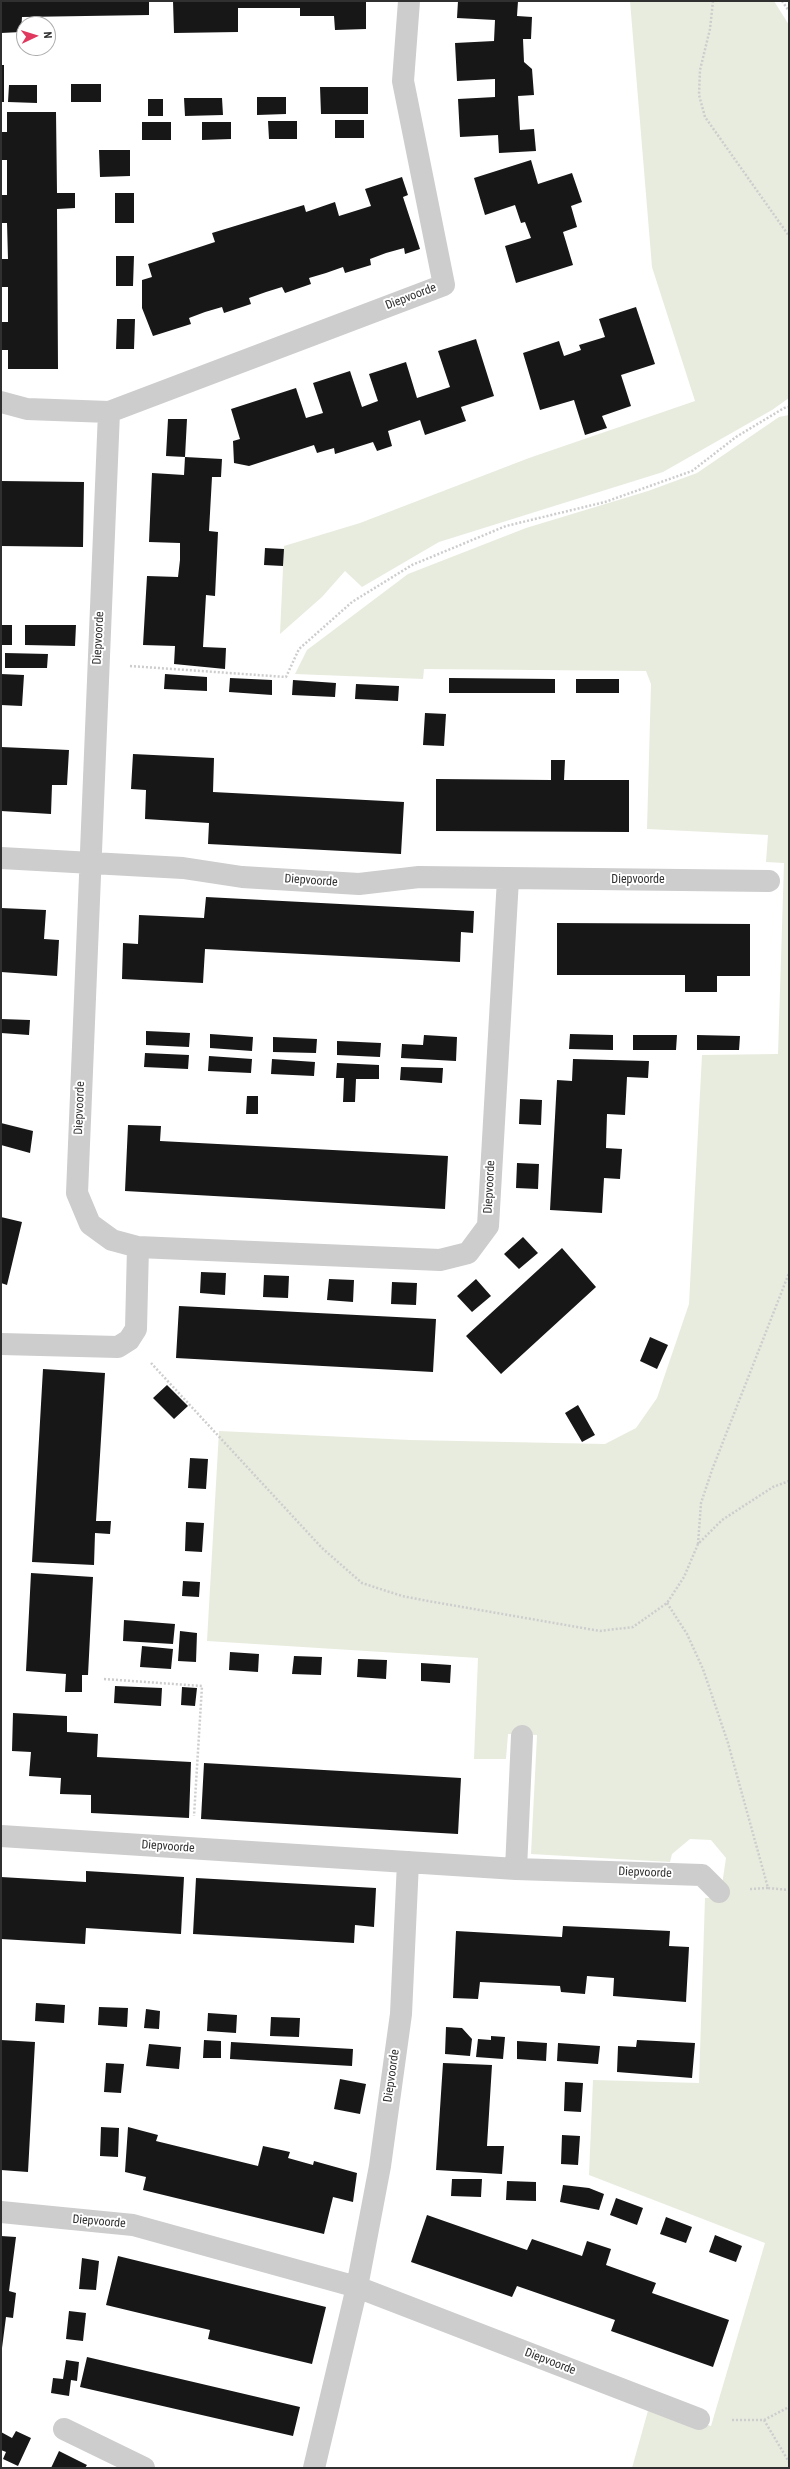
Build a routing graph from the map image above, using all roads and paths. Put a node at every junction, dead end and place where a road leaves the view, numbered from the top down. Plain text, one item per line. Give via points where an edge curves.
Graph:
1 (409, 1) edge
2 (713, 1) edge
3 (782, 1) edge
4 (789, 11) edge
5 (789, 236) edge
6 (1, 402) edge
7 (789, 407) edge
8 (109, 412) junction
9 (98, 663) junction
10 (1, 858) edge
11 (90, 863) junction
12 (508, 879) junction
13 (769, 881) dead end
14 (138, 1247) junction
15 (789, 1272) edge
16 (129, 1340) junction
17 (1, 1344) edge
18 (789, 1481) edge
19 (698, 1544) junction
20 (667, 1603) junction
21 (104, 1679) dead end
22 (522, 1736) dead end
23 (1, 1836) edge
24 (192, 1848) junction
25 (408, 1862) junction
26 (516, 1869) junction
27 (789, 1890) edge
28 (719, 1892) dead end
29 (1, 2212) edge
30 (357, 2287) junction
31 (789, 2407) edge
32 (699, 2419) joint
33 (764, 2420) junction
34 (64, 2429) dead end
35 (789, 2462) edge
36 (144, 2468) edge
37 (314, 2468) edge

1 - 8 street, Diepvoorde via 403,81 444,285
2 - 5 path via 710,29 700,70 699,95 705,117
3 - 4 path
6 - 8 street, Diepvoorde via 27,409
7 - 9 path via 736,437 692,471 605,502 506,526 412,565 352,602 299,649 286,677
8 - 9 street, Diepvoorde
9 - 11 street, Diepvoorde
10 - 11 street, Diepvoorde
11 - 12 street, Diepvoorde via 183,868 242,877 359,884 420,877
11 - 14 street, Diepvoorde via 77,1193 90,1224 112,1240
12 - 13 street, Diepvoorde
12 - 14 street, Diepvoorde via 488,1226 468,1253 440,1260
14 - 16 street via 136,1329
15 - 19 path via 712,1470 701,1503
16 - 17 street via 118,1347
16 - 20 path via 322,1548 362,1583 402,1596 600,1630 633,1627
18 - 19 path via 722,1520
19 - 20 path via 684,1578
20 - 27 path via 687,1634 703,1669 728,1743 768,1888
21 - 24 path via 202,1686
22 - 26 street
23 - 24 street, Diepvoorde
24 - 25 street, Diepvoorde
25 - 26 street, Diepvoorde
25 - 30 street, Diepvoorde via 401,2014 380,2166
26 - 28 street, Diepvoorde via 702,1875
29 - 30 street, Diepvoorde via 133,2225
30 - 32 street, Diepvoorde
30 - 37 street, Diepvoorde
31 - 33 path
32 - 33 path
33 - 35 path
34 - 36 street

